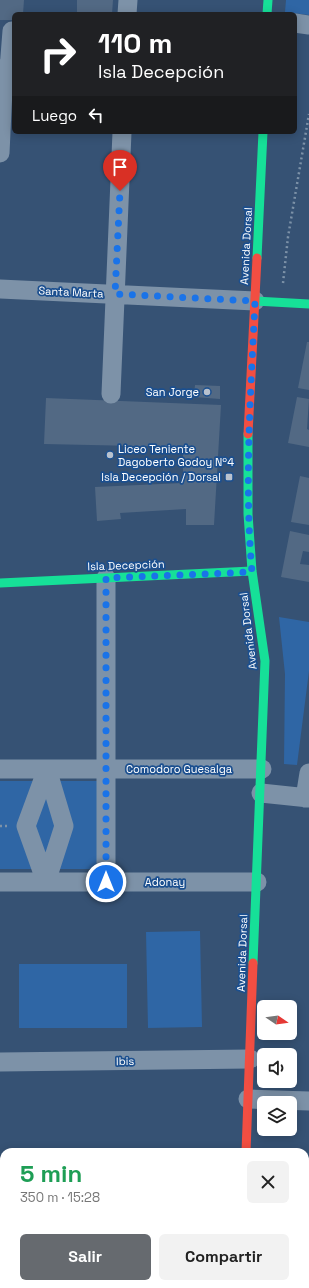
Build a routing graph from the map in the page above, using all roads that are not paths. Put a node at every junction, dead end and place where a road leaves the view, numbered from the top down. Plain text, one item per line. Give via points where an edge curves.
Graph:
1 (128, 0) edge
2 (268, 0) edge
3 (128, 12) edge
4 (267, 12) edge
5 (297, 23) edge
6 (309, 25) edge
7 (12, 31) dead end
8 (7, 69) edge
9 (122, 134) edge
10 (263, 134) edge
11 (0, 153) edge
12 (0, 289) edge
13 (115, 294) junction
14 (255, 301) junction
15 (309, 304) edge
16 (111, 394) dead end
17 (252, 572) junction
18 (106, 578) junction
19 (0, 583) edge
20 (0, 769) edge
21 (47, 769) junction
22 (106, 769) junction
23 (262, 770) junction
24 (309, 773) edge
25 (261, 793) junction
26 (307, 798) edge
27 (0, 882) edge
28 (46, 882) junction
29 (106, 882) junction
30 (257, 882) junction
31 (250, 1059) junction
32 (0, 1062) edge
33 (248, 1099) junction
34 (309, 1101) edge
35 (246, 1148) edge

1 - 3 street
2 - 4 street
5 - 6 street
7 - 8 street
8 - 11 street
9 - 13 street
10 - 14 street, Avenida Dorsal
12 - 13 street, Santa Marta
13 - 14 street, Santa Marta
13 - 16 street
14 - 15 street, Santa Marta
14 - 17 street, Avenida Dorsal via 248,444 248,526
17 - 18 street, Isla Decepción
17 - 23 street, Avenida Dorsal via 265,661
18 - 19 street, Isla Decepción
18 - 22 street
20 - 21 street, Comodoro Guesalga
21 - 22 street, Comodoro Guesalga
21 - 28 street via 64,826
21 - 28 street via 26,826
22 - 23 street, Comodoro Guesalga
22 - 29 street
23 - 25 street, Avenida Dorsal
24 - 26 street
25 - 26 street
25 - 30 street, Avenida Dorsal
27 - 28 street, Adonay
28 - 29 street, Adonay
29 - 30 street, Adonay
30 - 31 street, Avenida Dorsal
31 - 32 street, Ibis
31 - 33 street, Avenida Dorsal
33 - 34 street
33 - 35 street, Avenida Dorsal

